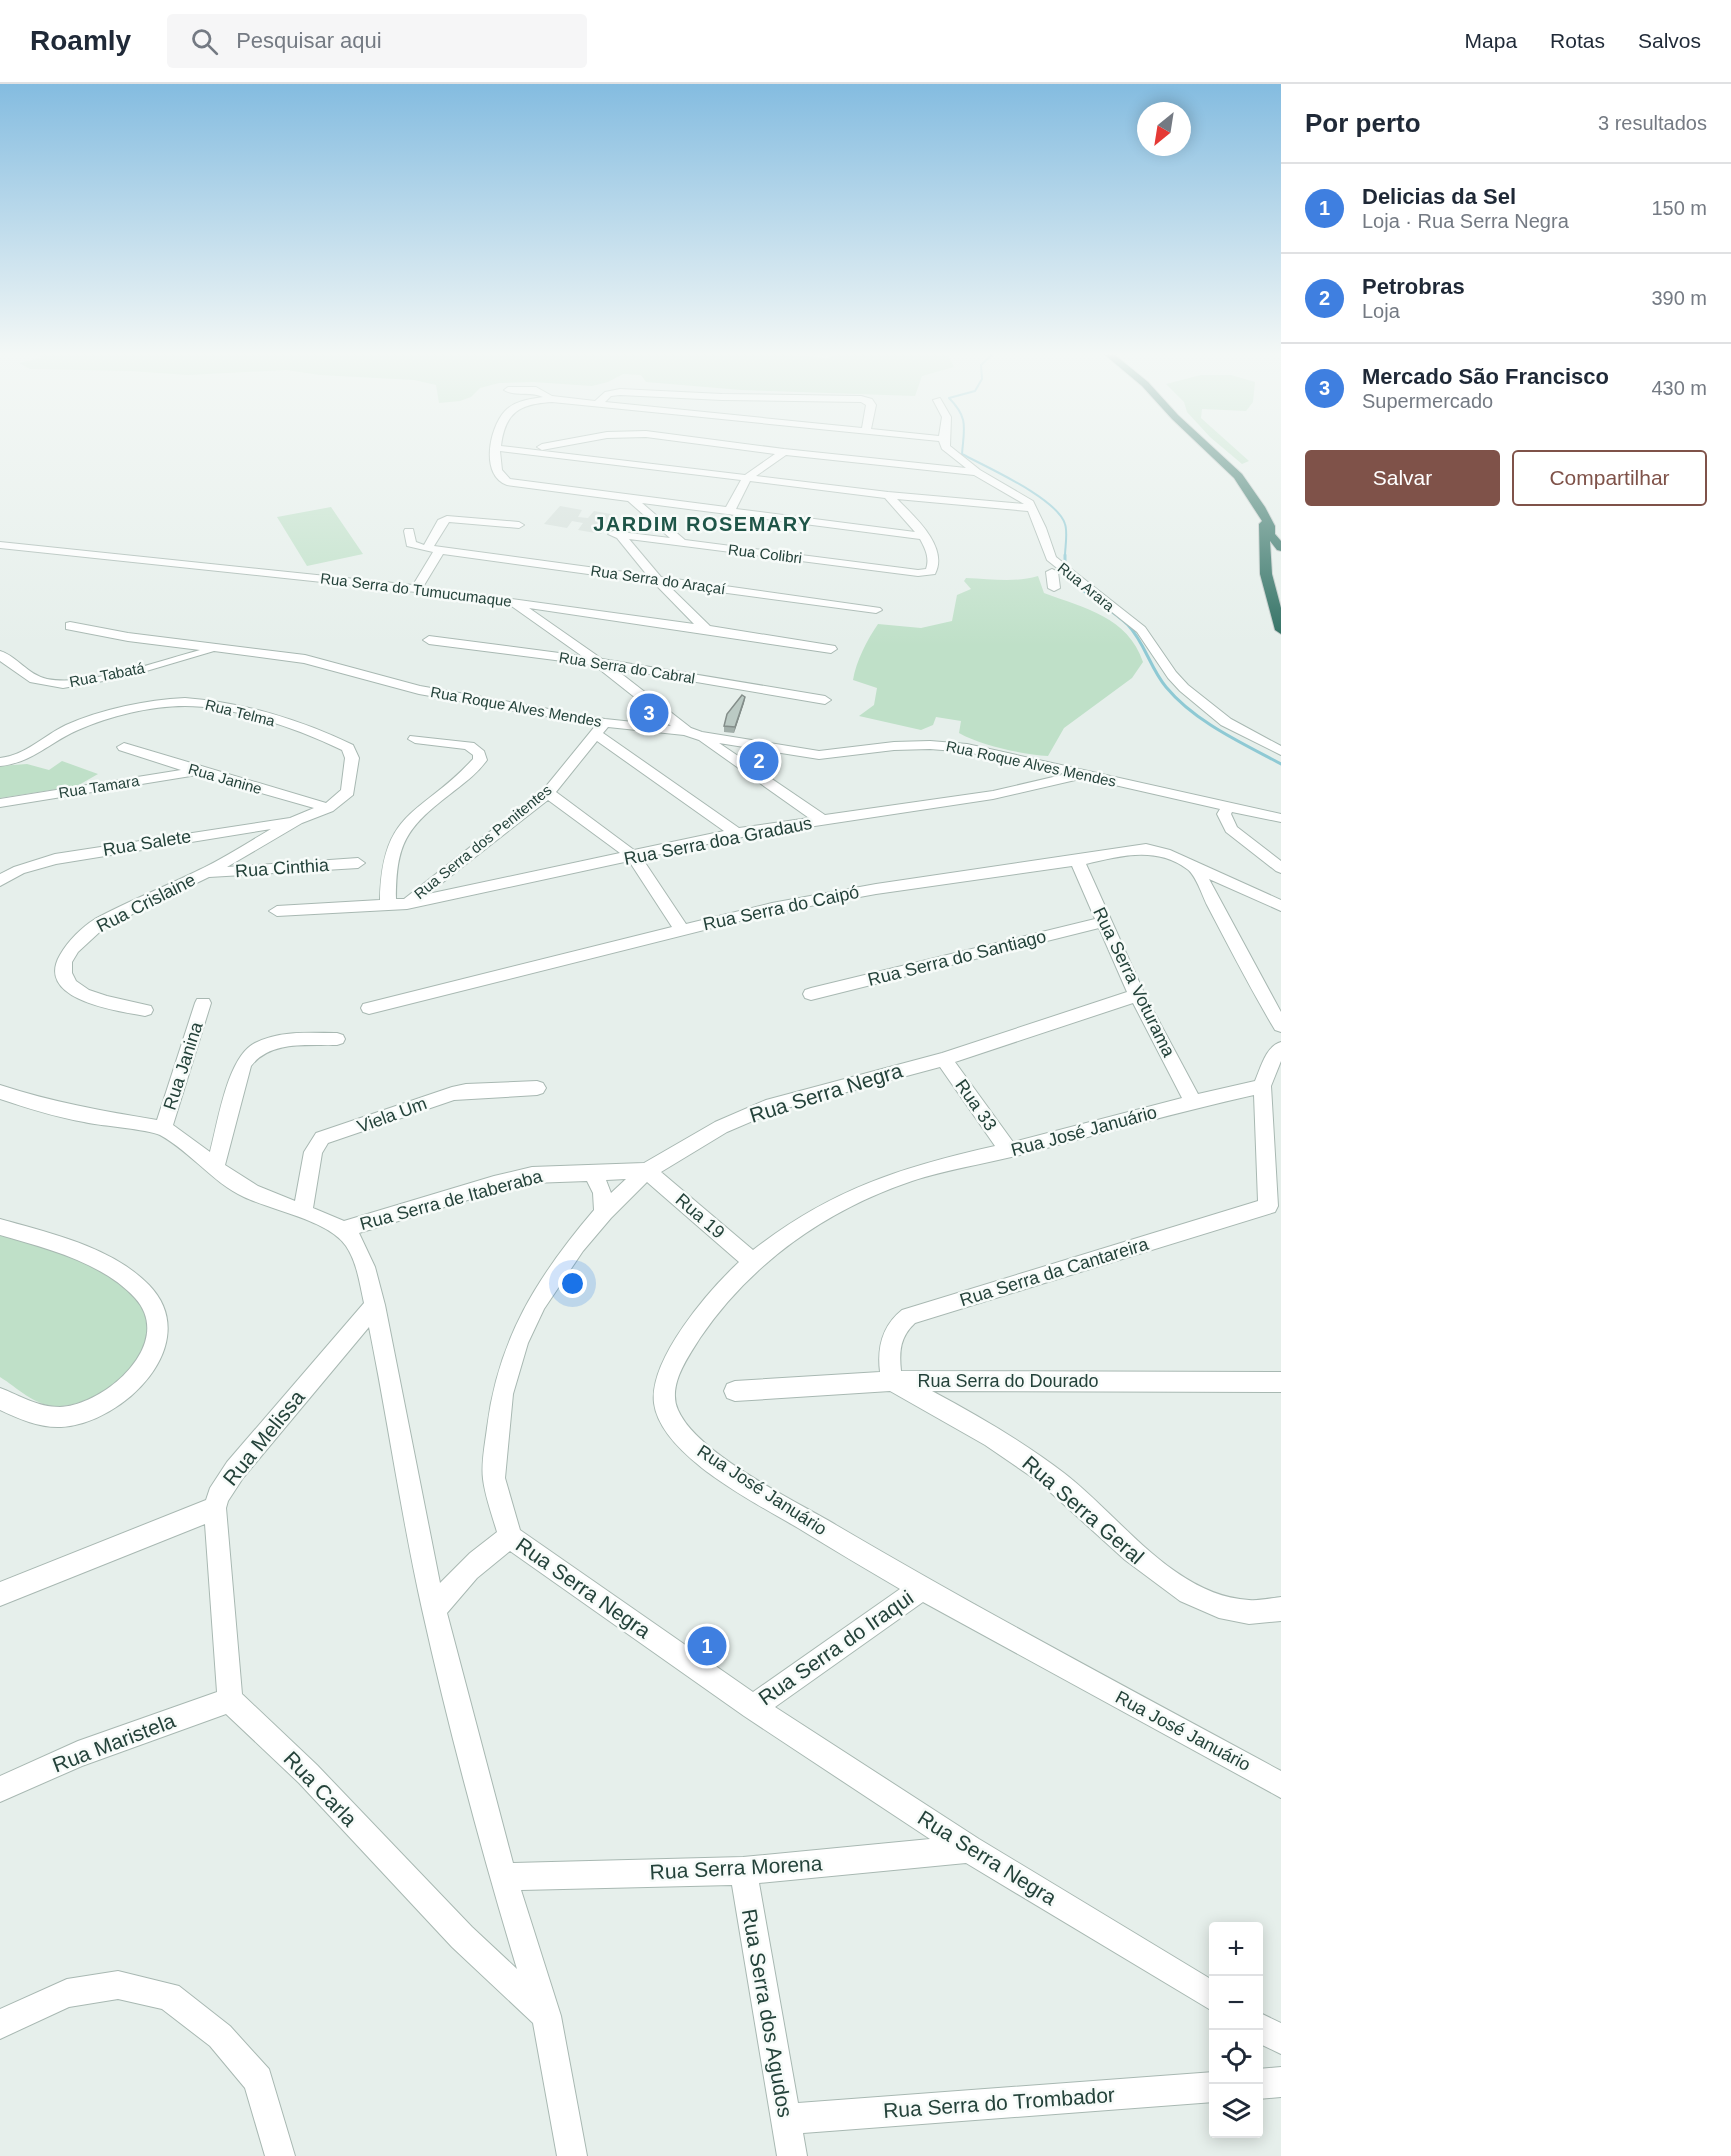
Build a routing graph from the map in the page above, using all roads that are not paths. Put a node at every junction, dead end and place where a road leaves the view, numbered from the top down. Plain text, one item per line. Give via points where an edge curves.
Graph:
1 (497, 452) edge
2 (539, 452) edge
3 (784, 452) joint
4 (949, 452) edge
5 (1212, 452) edge
6 (977, 472) junction
7 (747, 478) junction
8 (888, 495) junction
9 (632, 498) junction
10 (1260, 507) junction
11 (1031, 508) junction
12 (729, 512) junction
13 (519, 525) dead end
14 (410, 531) dead end
15 (924, 537) junction
16 (682, 543) junction
17 (0, 545) edge
18 (1281, 548) edge
19 (434, 549) junction
20 (1278, 561) dead end
21 (1267, 575) junction
22 (1077, 577) junction
23 (658, 581) junction
24 (1054, 588) dead end
25 (416, 590) junction
26 (512, 602) junction
27 (1277, 607) edge
28 (876, 610) dead end
29 (70, 626) dead end
30 (706, 629) junction
31 (1281, 630) edge
32 (429, 640) dead end
33 (220, 648) junction
34 (831, 649) dead end
35 (0, 655) edge
36 (598, 662) junction
37 (825, 700) dead end
38 (601, 729) junction
39 (693, 733) junction
40 (415, 739) dead end
41 (746, 743) junction
42 (124, 747) dead end
43 (1277, 748) edge
44 (727, 753) junction
45 (0, 762) edge
46 (198, 771) junction
47 (1083, 775) junction
48 (548, 793) junction
49 (0, 803) edge
50 (1228, 806) junction
51 (328, 808) junction
52 (1281, 818) edge
53 (297, 820) junction
54 (823, 821) junction
55 (736, 834) junction
56 (634, 857) junction
57 (1077, 861) junction
58 (358, 863) dead end
59 (1281, 868) edge
60 (1196, 869) junction
61 (206, 873) junction
62 (0, 881) edge
63 (407, 904) junction
64 (388, 906) junction
65 (1281, 906) edge
66 (276, 911) dead end
67 (1104, 922) junction
68 (681, 929) junction
69 (811, 994) dead end
70 (1137, 995) junction
71 (203, 1003) dead end
72 (369, 1008) dead end
73 (145, 1010) dead end
74 (1281, 1026) edge
75 (337, 1039) dead end
76 (1281, 1048) edge
77 (944, 1059) junction
78 (1262, 1086) junction
79 (537, 1088) dead end
80 (0, 1092) edge
81 (1193, 1101) junction
82 (163, 1128) junction
83 (1009, 1151) junction
84 (215, 1168) junction
85 (647, 1171) junction
86 (594, 1174) junction
87 (303, 1210) junction
88 (1275, 1210) edge
89 (604, 1212) junction
90 (0, 1227) edge
91 (343, 1230) junction
92 (753, 1261) junction
93 (375, 1305) junction
94 (893, 1381) junction
95 (1281, 1382) edge
96 (735, 1390) dead end
97 (0, 1398) edge
98 (215, 1508) junction
99 (510, 1537) junction
100 (920, 1589) junction
101 (0, 1594) edge
102 (1281, 1609) edge
103 (434, 1610) junction
104 (230, 1700) junction
105 (753, 1707) junction
106 (1281, 1785) edge
107 (0, 1789) edge
108 (969, 1849) junction
109 (743, 1871) junction
110 (503, 1877) junction
111 (1209, 1995) edge
112 (546, 2016) junction
113 (0, 2024) edge
114 (1263, 2029) edge
115 (1281, 2040) edge
116 (1281, 2082) edge
117 (1263, 2084) edge
118 (1209, 2087) edge
119 (785, 2119) junction
120 (280, 2156) edge
121 (572, 2156) edge
122 (792, 2156) edge

1 - 9 street via 495,470 507,482
2 - 7 street
3 - 6 street
3 - 7 street
4 - 6 street
5 - 10 highway via 1238,476
6 - 11 street via 1029,503
7 - 8 street
7 - 12 street
8 - 11 street
8 - 15 street
9 - 12 street
9 - 16 street
10 - 18 highway via 1270,534
10 - 21 highway
11 - 22 street, Rua Arara via 1051,558
12 - 15 street
13 - 19 street via 447,519 442,522
14 - 19 street via 413,545
15 - 16 street, Rua Colibri via 931,546 934,567 928,573
16 - 23 street, Rua Colibri via 617,534
17 - 25 street, Rua Serra do Tumucumaque
19 - 23 street, Rua Serra do Araçaí
19 - 25 street
20 - 21 highway
21 - 27 highway
22 - 24 street via 1052,574
22 - 43 street, Rua Arara via 1141,630 1172,675 1205,707
23 - 28 street, Rua Serra do Araçaí
23 - 30 street
25 - 26 street, Rua Serra do Tumucumaque
26 - 30 street, Rua Serra do Tumucumaque
26 - 36 street
27 - 31 highway
29 - 33 street, Rua Roque Alves Mendes
30 - 34 street, Rua Serra do Tumucumaque
32 - 36 street, Rua Serra do Cabral
33 - 35 street, Rua Tabatá via 99,678 58,684 33,678
33 - 38 street, Rua Roque Alves Mendes via 305,659 419,690
36 - 37 street, Rua Serra do Cabral
36 - 39 street
38 - 39 street, Rua Roque Alves Mendes
38 - 48 street, Rua Serra dos Penitentes
38 - 55 street
39 - 41 street, Rua Roque Alves Mendes
39 - 44 street
40 - 64 street via 469,746 480,760 402,832 392,861
41 - 44 street
41 - 47 street, Rua Roque Alves Mendes via 819,755 894,746 951,746
42 - 46 street, Rua Janine
44 - 54 street
45 - 51 street, Rua Telma via 25,757 85,722 164,704 208,704 332,739 348,748 352,758 348,792
46 - 49 street, Rua Tamara
46 - 51 street, Rua Janine
47 - 50 street, Rua Roque Alves Mendes
47 - 54 street, Rua Serra doa Gradaus via 993,795
48 - 56 street
48 - 63 street, Rua Serra dos Penitentes
50 - 52 street, Rua Roque Alves Mendes
50 - 59 street via 1225,821
51 - 53 street, Rua Telma
53 - 61 street, Rua Crislaine
53 - 62 street, Rua Salete via 55,859 19,870
54 - 55 street, Rua Serra doa Gradaus
55 - 56 street, Rua Serra doa Gradaus
56 - 63 street, Rua Serra doa Gradaus
56 - 68 street
57 - 60 street, Rua Serra do Caipó via 1146,849 1165,853
57 - 67 street, Rua Serra Voturama
57 - 68 street, Rua Serra do Caipó via 876,889
58 - 61 street, Rua Cinthia
60 - 65 street, Rua Serra do Caipó
60 - 74 street
61 - 73 street, Rua Crislaine via 99,924 72,948 64,962 69,985 82,994
63 - 64 street, Rua Serra doa Gradaus
64 - 66 street, Rua Serra doa Gradaus
67 - 69 street, Rua Serra do Santiago
67 - 70 street, Rua Serra Voturama
68 - 72 street, Rua Serra do Caipó
70 - 77 street
70 - 81 street, Rua Serra Voturama
71 - 82 street, Rua Janina
75 - 84 street via 268,1044 249,1055 243,1064
76 - 78 street
77 - 83 street, Rua 33
77 - 85 street, Rua Serra Negra via 772,1105 721,1127
78 - 81 street, Rua José Januário
78 - 88 street
79 - 87 street, Viela Um via 452,1094 322,1138 313,1152
80 - 82 street via 82,1115
81 - 83 street, Rua José Januário
82 - 84 street
83 - 92 street, Rua José Januário via 910,1174 854,1197 804,1222
84 - 87 street via 251,1192
85 - 86 street, Rua Serra de Itaberaba
85 - 89 street, Rua Serra Negra
85 - 92 street, Rua 19
86 - 89 street
86 - 91 street, Rua Serra de Itaberaba via 532,1175
87 - 91 street
88 - 94 street, Rua Serra da Cantareira via 909,1316 890,1341
89 - 99 street, Rua Serra Negra via 536,1303 502,1394 495,1478
90 - 97 street via 111,1267 154,1308 159,1332 153,1354 136,1376 116,1396 90,1411 67,1417 43,1415
91 - 93 street via 353,1240 365,1267
92 - 100 street, Rua José Januário via 709,1310 676,1357 666,1384 664,1403 668,1416 698,1451
93 - 98 street, Rua Melissa via 236,1470
93 - 103 street
94 - 95 street, Rua Serra do Dourado
94 - 96 street, Rua Serra do Dourado
94 - 102 street, Rua Serra Geral via 1022,1456 1059,1484 1160,1576 1225,1608 1245,1613
98 - 101 street, Rua Melissa
98 - 104 street
99 - 103 street via 466,1570
99 - 105 street, Rua Serra Negra
100 - 105 street, Rua Serra do Iraqui
100 - 106 street, Rua José Januário
103 - 110 street
104 - 107 street, Rua Maristela via 78,1754
104 - 112 street, Rua Carla via 308,1774 462,1937
105 - 108 street, Rua Serra Negra
108 - 109 street, Rua Serra Morena
108 - 111 street, Rua Serra Negra
109 - 110 street, Rua Serra Morena
109 - 119 street, Rua Serra dos Agudos
110 - 112 street
112 - 121 street
113 - 120 street via 67,1993 118,1985 168,1996 220,2036 258,2080
114 - 115 street
116 - 117 street
118 - 119 street, Rua Serra do Trombador
119 - 122 street, Rua Serra dos Agudos

